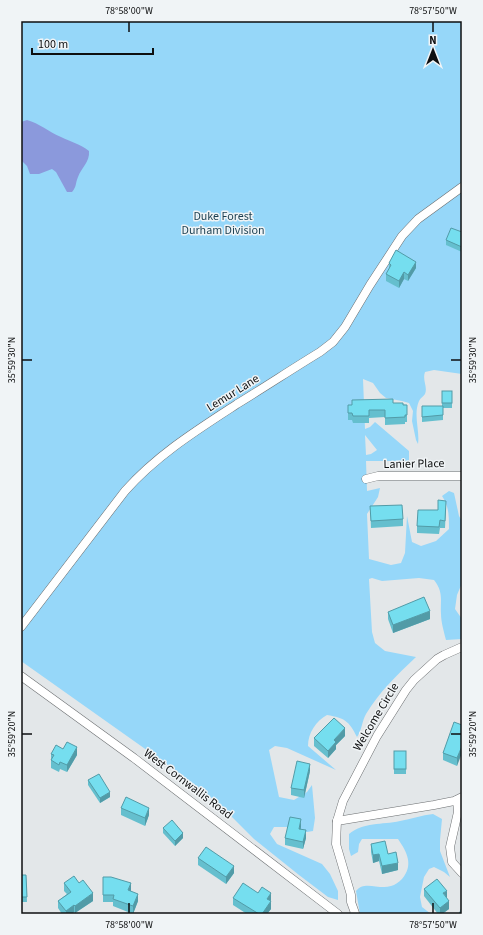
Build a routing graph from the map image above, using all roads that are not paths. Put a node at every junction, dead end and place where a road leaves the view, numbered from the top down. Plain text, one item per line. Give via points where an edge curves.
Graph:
1 (462, 187) edge
2 (462, 476) edge
3 (366, 479) dead end
4 (21, 627) edge
5 (462, 647) edge
6 (21, 676) edge
7 (460, 798) edge
8 (337, 821) junction
9 (462, 873) edge
10 (338, 914) edge
11 (354, 914) edge

1 - 4 street, Lemur Lane via 418,219 402,236 346,327 333,342 188,435 140,475
2 - 3 street, Lanier Place via 378,476
5 - 8 street, Welcome Circle via 437,659 406,690 357,773 343,801
6 - 10 street, West Cornwallis Road via 134,758
7 - 8 street via 434,806
7 - 9 street via 450,847 452,862
8 - 11 street, Welcome Circle via 336,844

